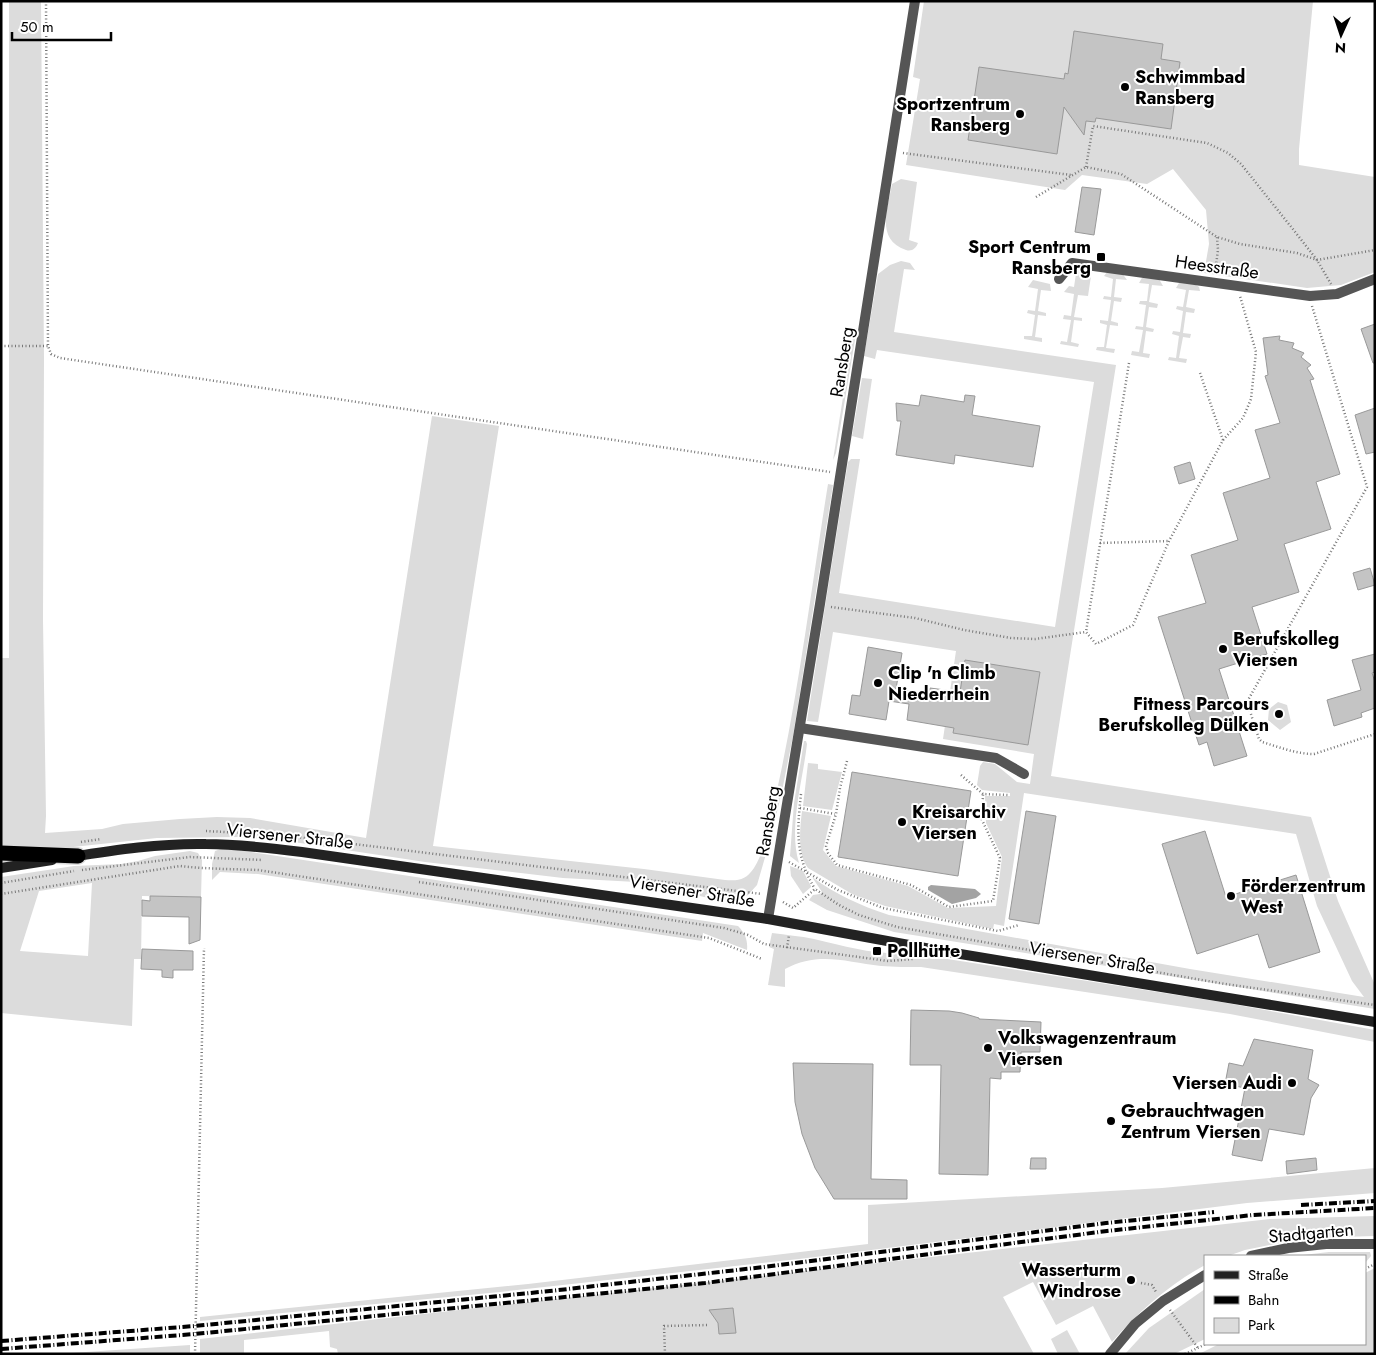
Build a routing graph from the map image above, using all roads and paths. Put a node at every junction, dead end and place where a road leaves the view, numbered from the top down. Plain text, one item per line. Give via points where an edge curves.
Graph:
1 (46, 1) edge
2 (914, 1) edge
3 (891, 151) junction
4 (1086, 167) junction
5 (1072, 176) junction
6 (1036, 197) dead end
7 (1217, 237) junction
8 (1375, 250) edge
9 (1317, 260) junction
10 (1059, 279) dead end
11 (1375, 279) edge
12 (1214, 283) junction
13 (1237, 286) junction
14 (1337, 294) junction
15 (1310, 296) junction
16 (1, 346) edge
17 (48, 346) junction
18 (1129, 363) dead end
19 (1200, 373) dead end
20 (1223, 440) junction
21 (840, 474) junction
22 (1169, 541) junction
23 (1100, 543) junction
24 (820, 604) junction
25 (1086, 632) junction
26 (800, 728) junction
27 (1375, 734) edge
28 (847, 761) dead end
29 (961, 774) dead end
30 (1024, 774) dead end
31 (984, 794) junction
32 (1008, 795) dead end
33 (800, 808) dead end
34 (836, 814) junction
35 (1, 853) edge
36 (78, 856) junction
37 (779, 858) junction
38 (264, 860) dead end
39 (1, 868) edge
40 (1, 882) edge
41 (417, 882) dead end
42 (1, 894) edge
43 (768, 919) junction
44 (1019, 925) dead end
45 (204, 948) dead end
46 (762, 959) dead end
47 (919, 959) dead end
48 (1375, 1022) edge
49 (1375, 1244) edge
50 (1256, 1255) edge
51 (1204, 1276) edge
52 (1142, 1283) dead end
53 (1163, 1301) junction
54 (708, 1325) dead end
55 (1204, 1345) edge
56 (1198, 1348) junction
57 (195, 1354) edge
58 (664, 1354) edge
59 (1110, 1354) edge
60 (1185, 1354) edge

1 - 17 path
2 - 3 street, Ransberg
3 - 5 path
3 - 21 street, Ransberg
4 - 5 path
4 - 7 path via 1121,174
4 - 9 path via 1093,126 1207,143 1228,152 1241,164
5 - 6 path
7 - 9 path
7 - 12 path
8 - 9 path
9 - 14 path
10 - 12 street, Heesstraße via 1072,263
11 - 14 street, Heesstraße
12 - 13 street, Heesstraße
13 - 15 street, Heesstraße
13 - 20 path via 1256,352 1254,374 1251,398 1243,418
14 - 15 street, Heesstraße
15 - 27 path via 1367,487 1247,702 1262,742 1304,754 1314,754
16 - 17 path
17 - 21 path via 51,354 60,358
18 - 23 path
19 - 20 path
20 - 22 path
21 - 24 street, Ransberg
22 - 23 path
22 - 25 path via 1133,625 1096,644
23 - 25 path
24 - 25 path via 840,610 915,618 1012,638 1035,639
24 - 26 street, Ransberg
26 - 30 street via 996,758
26 - 37 street, Ransberg
28 - 34 path
29 - 31 path
31 - 32 path
31 - 34 path via 982,820 1000,858 993,900 949,907 911,884 837,865 826,846
33 - 34 path
35 - 36 highway
36 - 39 main road, Viersener Straße
36 - 43 main road, Viersener Straße via 170,845 256,846
37 - 43 street, Ransberg
37 - 44 path via 796,864 838,890 882,908 998,932
38 - 40 path via 190,857
41 - 47 path via 724,928 764,944 787,948 888,961
42 - 46 path via 180,866 258,870 709,938
43 - 48 main road, Viersener Straße
45 - 57 path
49 - 50 street, Stadtgarten via 1326,1244
51 - 53 street
52 - 53 path via 1152,1285
53 - 56 path
53 - 59 street via 1135,1324
54 - 58 path via 664,1326
55 - 56 path
56 - 60 path

